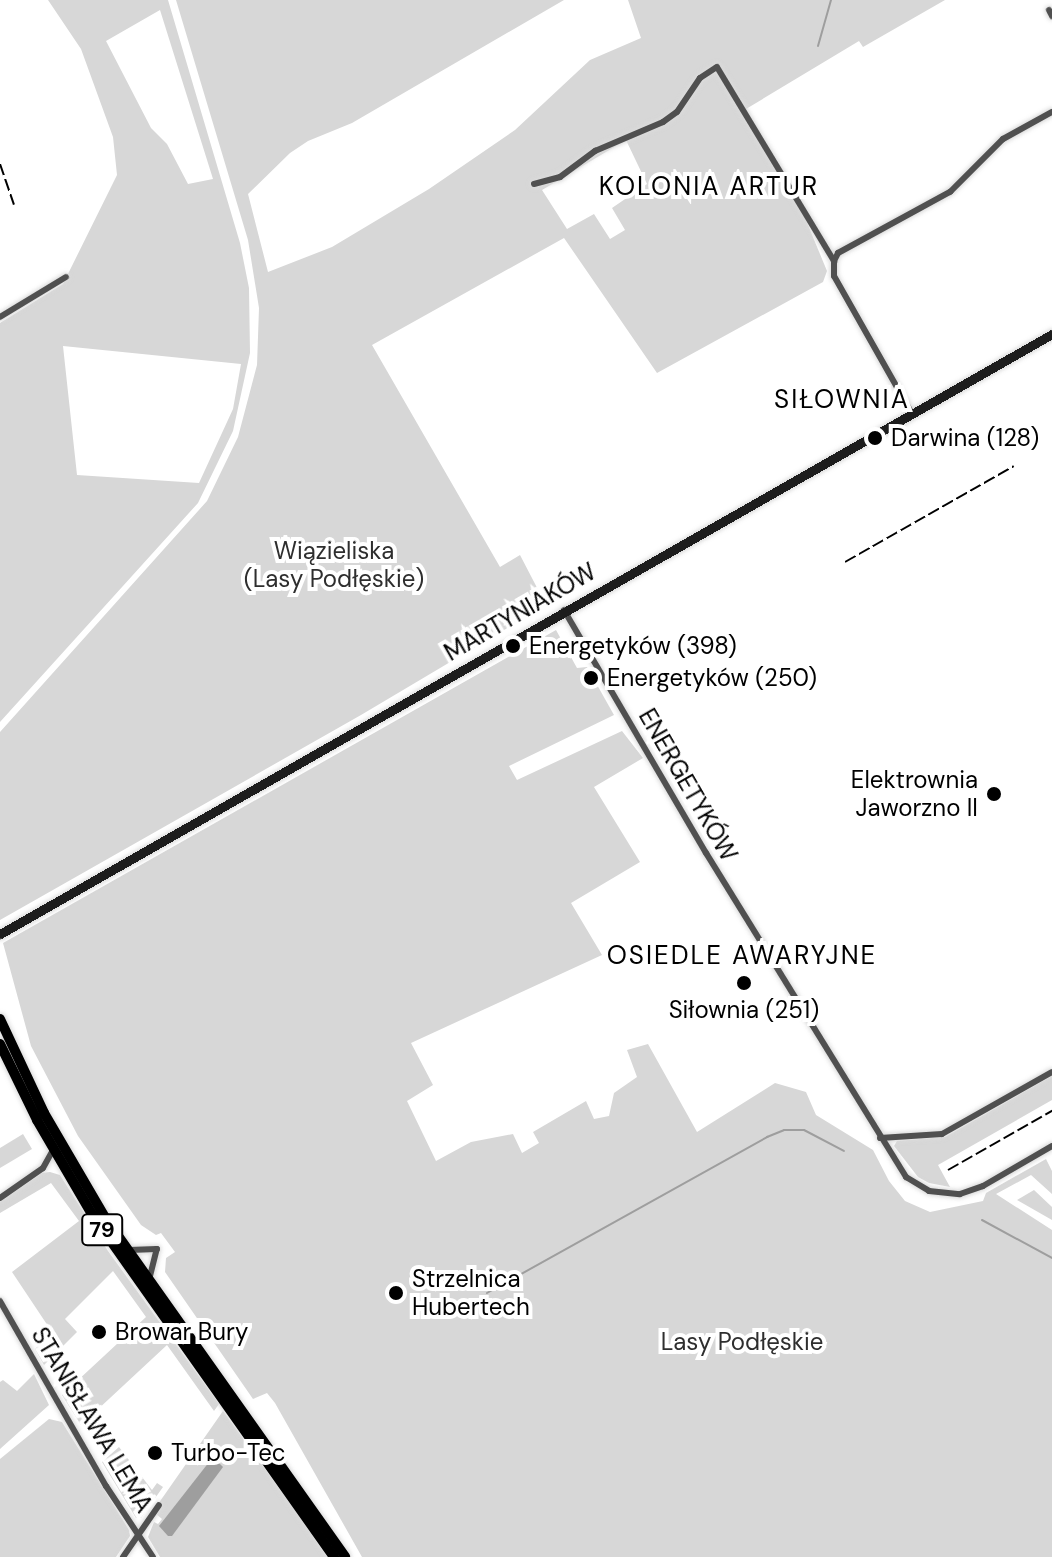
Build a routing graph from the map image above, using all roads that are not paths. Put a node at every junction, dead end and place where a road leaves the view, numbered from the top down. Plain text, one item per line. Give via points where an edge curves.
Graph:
1 (1052, 112) edge
2 (534, 184) dead end
3 (834, 261) junction
4 (66, 277) dead end
5 (0, 317) edge
6 (1052, 334) edge
7 (911, 412) junction
8 (564, 610) junction
9 (3, 930) edge
10 (0, 1019) edge
11 (0, 1044) edge
12 (1052, 1072) edge
13 (880, 1138) junction
14 (1052, 1146) edge
15 (53, 1150) junction
16 (63, 1167) junction
17 (43, 1168) junction
18 (0, 1198) edge
19 (127, 1250) junction
20 (149, 1281) junction
21 (0, 1301) edge
22 (159, 1505) dead end
23 (139, 1535) junction
24 (123, 1557) edge
25 (153, 1557) edge
26 (334, 1557) edge
27 (345, 1557) edge

1 - 3 street via 1003,139 950,192 838,253
2 - 3 street via 560,177 595,151 663,122 677,112 700,78 717,67
3 - 7 street via 834,276
4 - 5 street
6 - 7 main road, MARTYNIAKÓW
7 - 8 main road, MARTYNIAKÓW
8 - 9 main road, MARTYNIAKÓW
8 - 13 street, ENERGETYKÓW
10 - 19 main road, 79 via 66,1153
11 - 15 main road, 79
12 - 13 street via 942,1134
13 - 14 street, ENERGETYKÓW via 906,1177 948,1194 971,1191
15 - 16 main road, 79
15 - 17 street
16 - 17 street
16 - 26 main road, 79 via 115,1249
17 - 18 street
19 - 20 main road, 79
19 - 20 street via 157,1249
20 - 27 main road, 79
21 - 23 street, STANISŁAWA LEMA
22 - 23 street
23 - 24 street
23 - 25 street, STANISŁAWA LEMA

